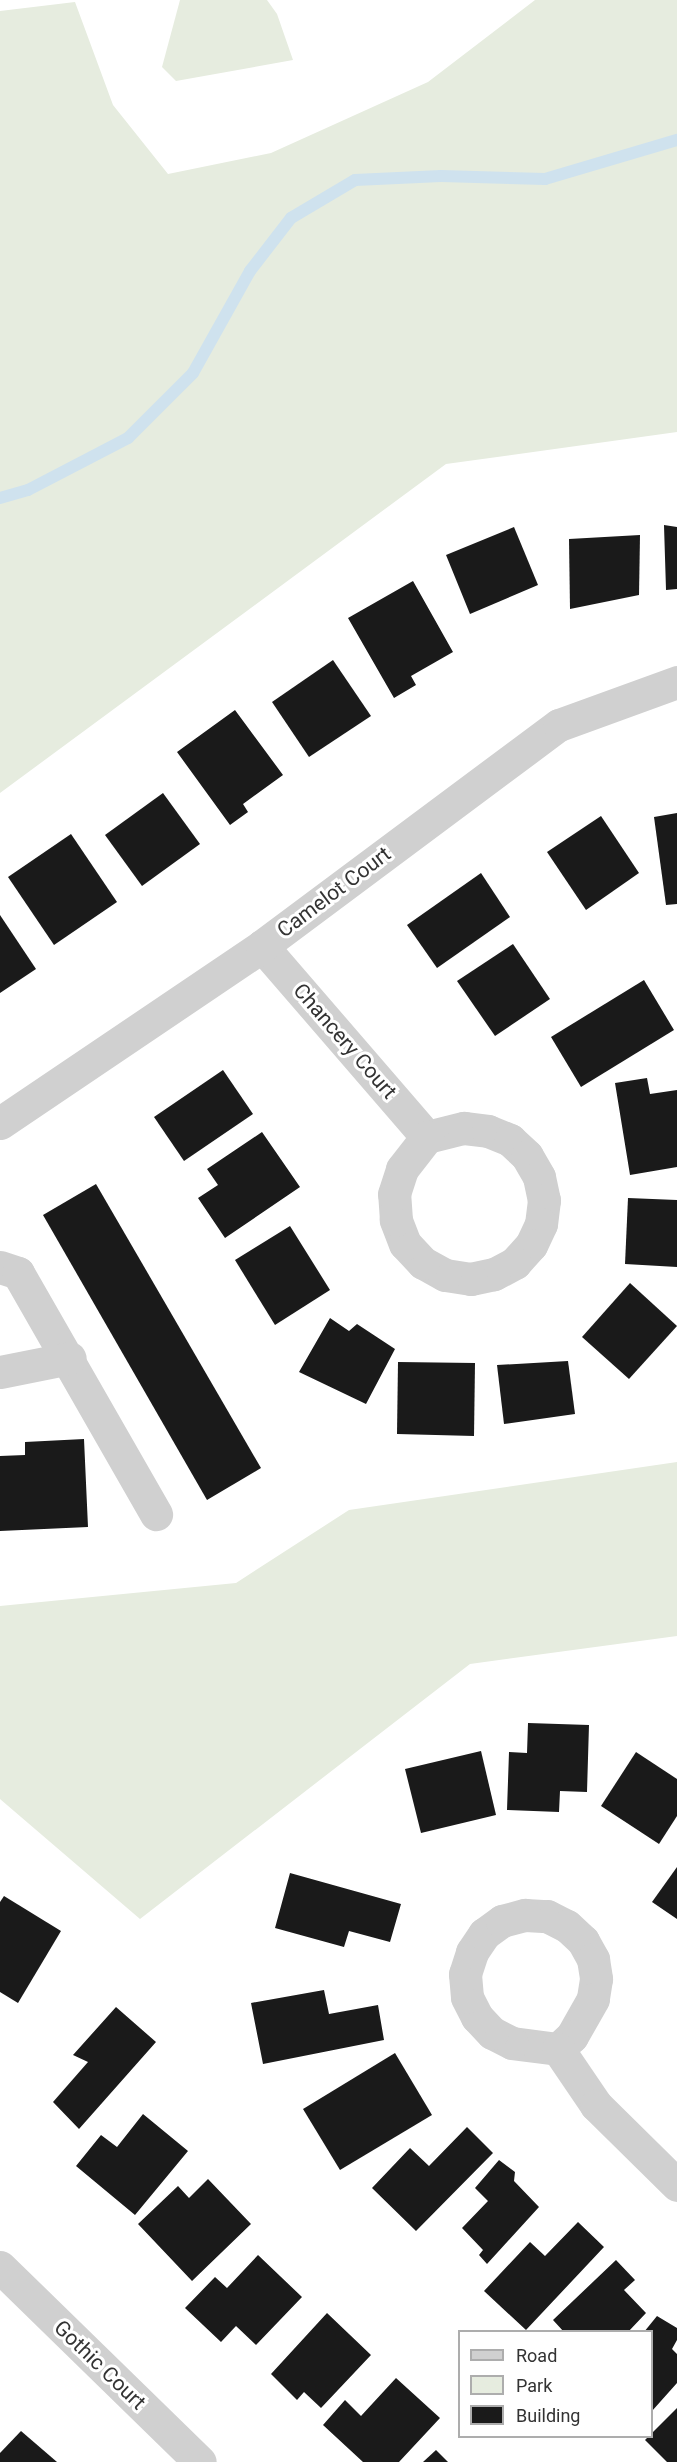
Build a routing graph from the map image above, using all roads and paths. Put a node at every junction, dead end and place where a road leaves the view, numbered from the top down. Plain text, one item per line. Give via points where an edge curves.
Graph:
1 (677, 682) edge
2 (262, 946) junction
3 (0, 1123) edge
4 (427, 1137) junction
5 (0, 1267) edge
6 (70, 1358) junction
7 (0, 1372) edge
8 (156, 1514) dead end
9 (558, 2049) junction
10 (677, 2185) edge
11 (0, 2267) edge
12 (200, 2462) edge

1 - 2 street, Camelot Court via 559,725
2 - 3 street, Camelot Court
2 - 4 street, Chancery Court
4 - 4 street via 464,1128 488,1131 510,1140 527,1156 539,1177 542,1212 531,1245 515,1263 494,1274 471,1279 445,1275 423,1263 405,1244 396,1220 394,1194 402,1169
5 - 6 street via 18,1273
6 - 7 street
6 - 8 street
9 - 9 street via 513,2043 492,2033 477,2017 467,1997 465,1974 472,1952 484,1934 502,1921 525,1915 547,1916 584,1941 593,1959 593,2000 572,2036
9 - 10 street via 596,2105
11 - 12 street, Gothic Court

